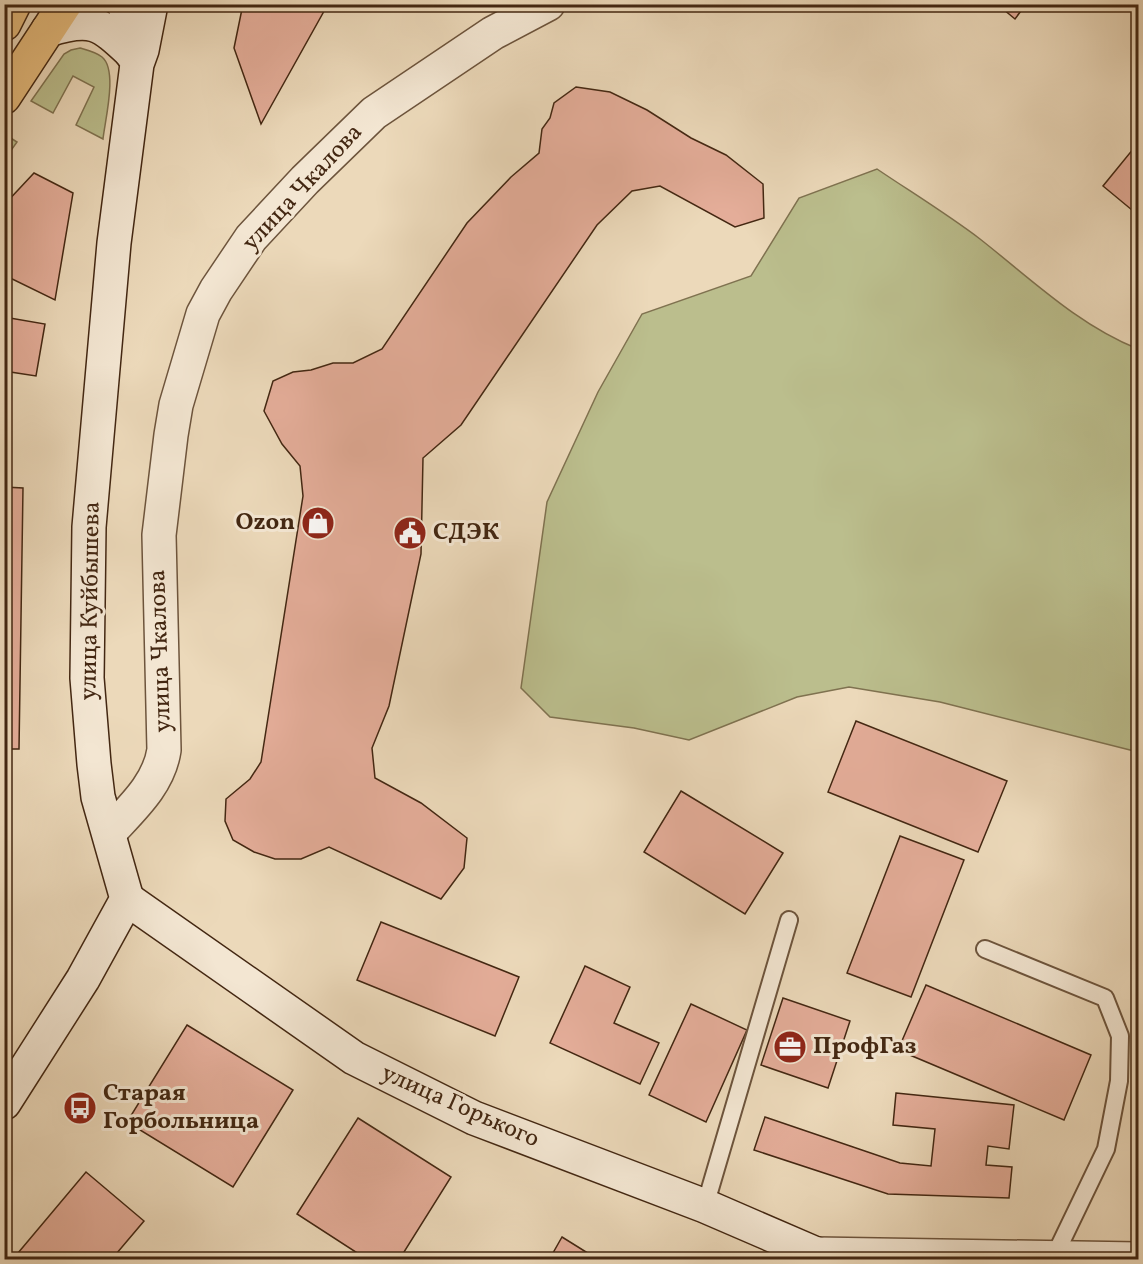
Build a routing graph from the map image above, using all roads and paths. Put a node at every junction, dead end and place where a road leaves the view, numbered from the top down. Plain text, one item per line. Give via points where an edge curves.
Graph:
1 (14, 4) edge
2 (125, 4) edge
3 (151, 4) edge
4 (548, 4) edge
5 (57, 17) edge
6 (4, 24) edge
7 (134, 58) junction
8 (4, 97) edge
9 (109, 833) junction
10 (127, 898) junction
11 (789, 920) dead end
12 (985, 949) dead end
13 (4, 1103) edge
14 (705, 1206) junction
15 (819, 1257) edge
16 (1054, 1257) junction
17 (1138, 1259) edge

1 - 6 main road
2 - 7 main road, улица Куйбышева
3 - 7 main road, улица Куйбышева via 142,51
4 - 9 main road, улица Чкалова via 493,33 374,113 251,238 203,314 176,405 159,535 162,763 146,793
5 - 7 main road via 104,28
5 - 8 main road
7 - 9 main road, улица Куйбышева via 89,527 87,678 97,786
9 - 10 main road, улица Куйбышева
10 - 13 main road via 83,979
10 - 14 main road, улица Горького via 354,1058 474,1118
11 - 14 lane
12 - 16 lane via 1105,998 1120,1036 1119,1081 1106,1149
14 - 15 main road, улица Горького
15 - 16 main road
16 - 17 main road

